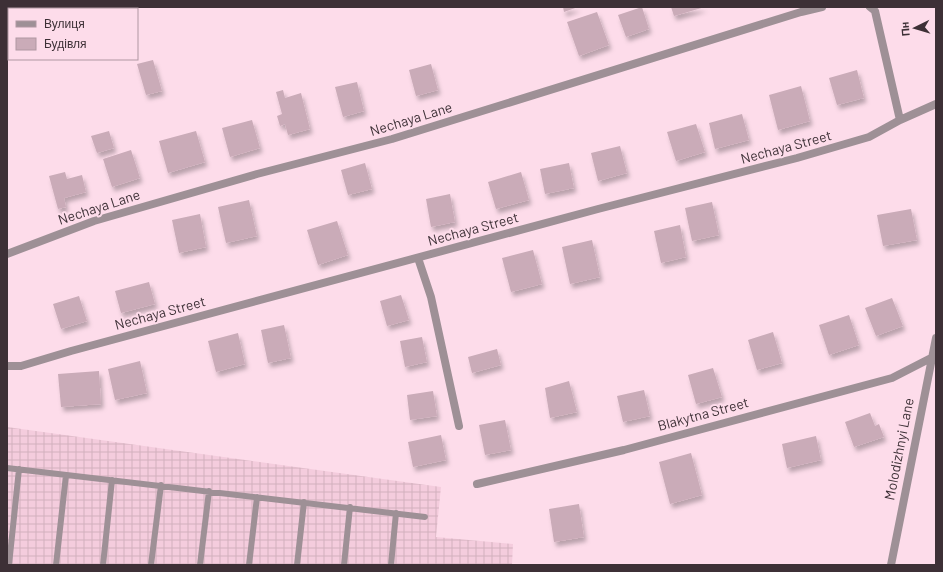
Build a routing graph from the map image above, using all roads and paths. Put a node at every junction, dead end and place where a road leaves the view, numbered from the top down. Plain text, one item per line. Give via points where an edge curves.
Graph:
1 (822, 7) edge
2 (873, 8) edge
3 (936, 104) edge
4 (900, 120) junction
5 (7, 254) edge
6 (418, 258) junction
7 (936, 338) edge
8 (933, 358) edge
9 (8, 368) edge
10 (459, 426) dead end
11 (7, 468) edge
12 (18, 469) junction
13 (66, 475) junction
14 (112, 480) junction
15 (477, 484) dead end
16 (161, 486) junction
17 (209, 491) junction
18 (257, 497) junction
19 (304, 502) junction
20 (350, 507) junction
21 (396, 513) junction
22 (425, 517) dead end
23 (9, 565) edge
24 (56, 565) edge
25 (103, 565) edge
26 (151, 565) edge
27 (200, 565) edge
28 (249, 565) edge
29 (297, 565) edge
30 (344, 565) edge
31 (391, 565) edge
32 (890, 565) edge

1 - 5 street, Nechaya Lane via 392,139 94,220
2 - 4 street
3 - 4 street, Nechaya Street
4 - 6 street, Nechaya Street via 869,137 796,158
6 - 9 street, Nechaya Street
6 - 10 street via 431,297
7 - 8 street, Molodizhnyi Lane
8 - 15 street, Blakytna Street via 892,378 624,450
8 - 32 street, Molodizhnyi Lane
11 - 12 lane
12 - 13 lane
12 - 23 lane
13 - 14 lane
13 - 24 lane
14 - 16 lane
14 - 25 lane
16 - 17 lane
16 - 26 lane
17 - 18 lane
17 - 27 lane
18 - 19 lane
18 - 28 lane
19 - 20 lane
19 - 29 lane
20 - 21 lane
20 - 30 lane
21 - 22 lane
21 - 31 lane

